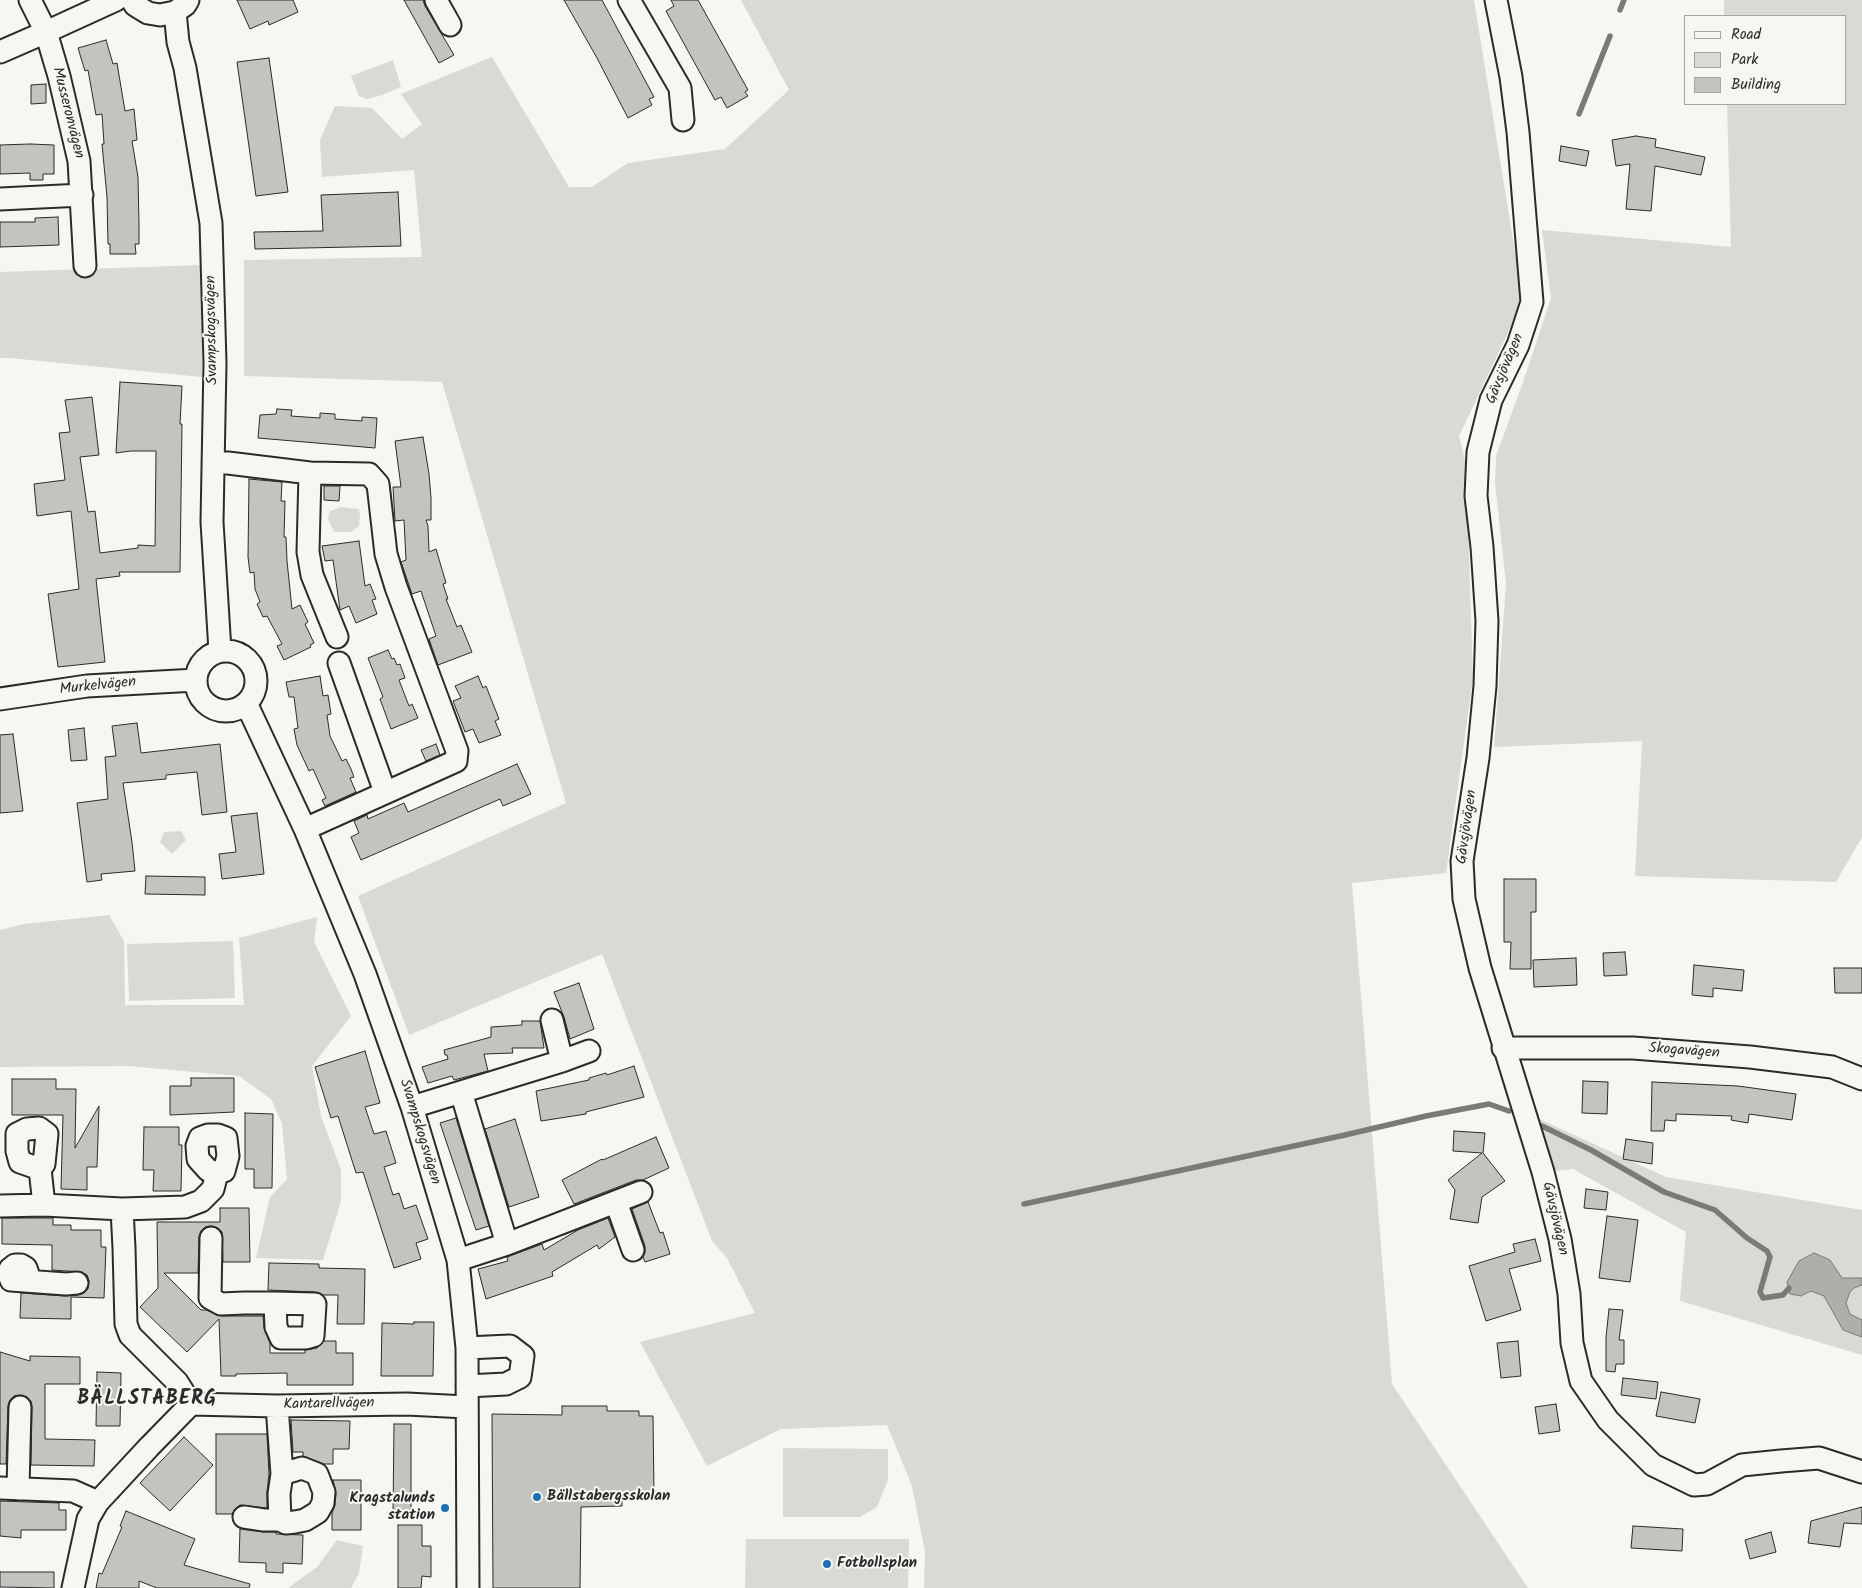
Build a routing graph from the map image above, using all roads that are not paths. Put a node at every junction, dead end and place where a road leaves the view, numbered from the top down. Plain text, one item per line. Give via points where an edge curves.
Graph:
1 (30, 0) edge
2 (116, 0) edge
3 (132, 0) edge
4 (436, 0) edge
5 (629, 0) edge
6 (1496, 0) edge
7 (181, 6) edge
8 (450, 25) dead end
9 (46, 32) junction
10 (0, 52) edge
11 (683, 120) dead end
12 (82, 194) junction
13 (0, 199) edge
14 (85, 266) dead end
15 (213, 463) junction
16 (310, 473) junction
17 (337, 637) dead end
18 (220, 650) junction
19 (339, 663) dead end
20 (196, 680) junction
21 (0, 699) edge
22 (247, 705) junction
23 (386, 792) junction
24 (306, 829) junction
25 (552, 1020) dead end
26 (1503, 1048) junction
27 (589, 1051) dead end
28 (562, 1061) junction
29 (1862, 1079) edge
30 (461, 1092) junction
31 (412, 1107) junction
32 (40, 1169) dead end
33 (217, 1173) dead end
34 (641, 1192) dead end
35 (616, 1202) junction
36 (44, 1205) junction
37 (0, 1206) edge
38 (122, 1208) junction
39 (507, 1244) junction
40 (207, 1246) dead end
41 (633, 1250) dead end
42 (458, 1260) junction
43 (24, 1280) dead end
44 (77, 1283) dead end
45 (275, 1303) dead end
46 (467, 1348) junction
47 (467, 1396) junction
48 (192, 1404) junction
49 (277, 1406) junction
50 (20, 1407) dead end
51 (1862, 1472) edge
52 (282, 1474) junction
53 (9, 1488) edge
54 (98, 1502) junction
55 (244, 1517) dead end
56 (280, 1520) junction
57 (73, 1588) edge
58 (468, 1588) edge

1 - 9 street, Musseronvägen
2 - 9 street
3 - 7 street, Svampskogsvägen via 148,13 160,15
4 - 8 street
5 - 11 street via 680,88
6 - 26 street, Gävsjövägen via 1518,132 1532,302 1518,345 1491,400 1478,452 1476,496 1487,621 1485,686 1462,861 1464,899
7 - 15 street, Svampskogsvägen via 178,42 212,223
9 - 10 street
9 - 12 street, Musseronvägen via 79,161
12 - 13 street
12 - 14 street, Musseronvägen
15 - 16 street
15 - 18 street, Svampskogsvägen via 212,531
16 - 17 street via 308,552 312,575
16 - 23 street via 369,474 378,484 386,554 457,751 456,761
18 - 20 street via 204,660
18 - 22 street via 243,654 252,664 257,684
19 - 23 street
20 - 21 street, Murkelvägen via 87,686
20 - 22 street via 198,691 210,706 230,711
22 - 24 street, Svampskogsvägen
23 - 24 street
24 - 31 street, Svampskogsvägen via 364,974
25 - 28 street
26 - 29 street, Skogavägen via 1633,1048 1750,1057 1832,1067
26 - 51 street, Gävsjövägen via 1543,1172 1560,1239 1569,1294 1572,1343 1581,1381 1608,1420 1653,1465 1694,1485 1707,1484 1742,1465 1819,1458
27 - 28 street
28 - 30 street
30 - 31 street
30 - 39 street
31 - 42 street, Svampskogsvägen
32 - 36 street
33 - 38 street via 213,1189 201,1201 185,1207
34 - 35 street
35 - 39 street
35 - 41 street
36 - 37 street
36 - 38 street
38 - 48 street via 126,1324 130,1334 177,1382
39 - 42 street
40 - 45 street via 210,1298 220,1304
42 - 46 street, Svampskogsvägen
43 - 44 street
46 - 47 street, Svampskogsvägen
46 - 47 street, Kantarellvägen via 510,1346 523,1356 520,1377
47 - 49 street, Kantarellvägen via 407,1404
47 - 58 street, Svampskogsvägen
48 - 49 street, Kantarellvägen
48 - 54 street
49 - 52 street
50 - 53 street
52 - 56 street
52 - 56 street via 302,1468 317,1474 324,1492 318,1512 296,1522
53 - 54 street via 73,1491
54 - 57 street via 88,1519
55 - 56 street

